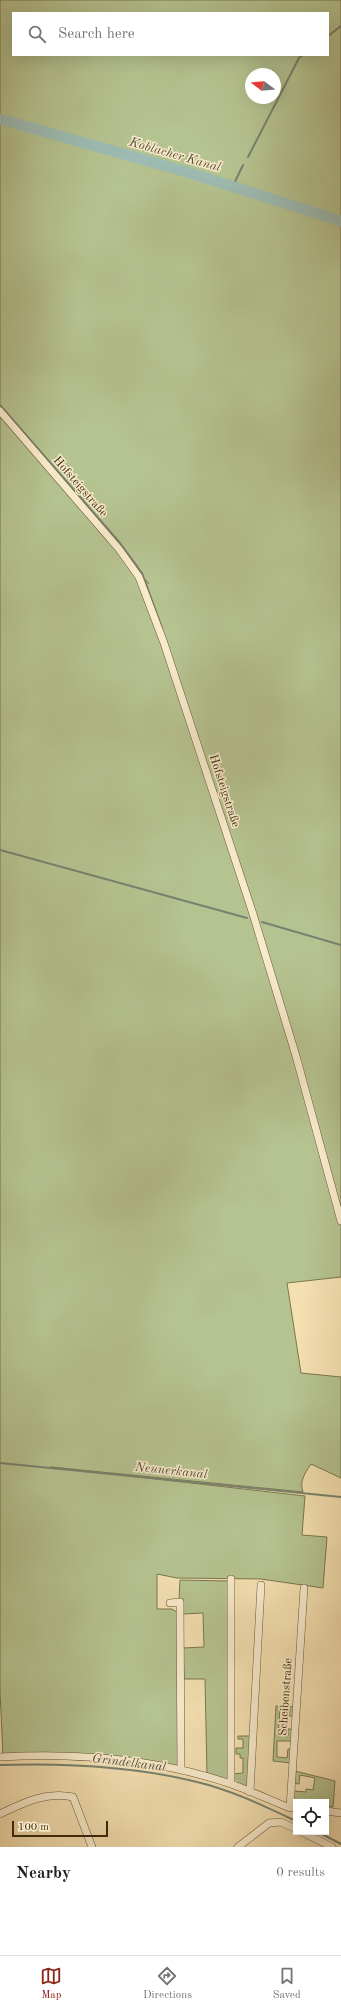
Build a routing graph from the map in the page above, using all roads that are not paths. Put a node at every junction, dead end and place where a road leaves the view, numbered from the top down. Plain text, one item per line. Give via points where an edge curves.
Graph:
1 (0, 411) edge
2 (341, 1221) edge
3 (231, 1579) dead end
4 (261, 1585) dead end
5 (304, 1588) dead end
6 (170, 1603) dead end
7 (0, 1757) edge
8 (181, 1770) junction
9 (230, 1784) junction
10 (250, 1792) junction
11 (293, 1799) edge
12 (293, 1808) edge
13 (329, 1811) edge
14 (341, 1813) edge
15 (0, 1814) edge
16 (293, 1828) edge
17 (308, 1835) edge
18 (329, 1846) edge
19 (92, 1847) edge
20 (238, 1847) edge

1 - 2 street, Hofsteigstraße via 119,548 139,577 164,643 253,914 296,1056
3 - 9 street
4 - 10 street
5 - 11 street, Scheibenstraße
6 - 8 street via 180,1602
7 - 8 street, Scheibenstraße via 89,1757
8 - 9 street, Scheibenstraße
9 - 10 street, Scheibenstraße
10 - 12 street, Scheibenstraße
13 - 14 street
15 - 19 street via 38,1797 73,1797
16 - 20 street via 281,1822 269,1823
17 - 18 street

